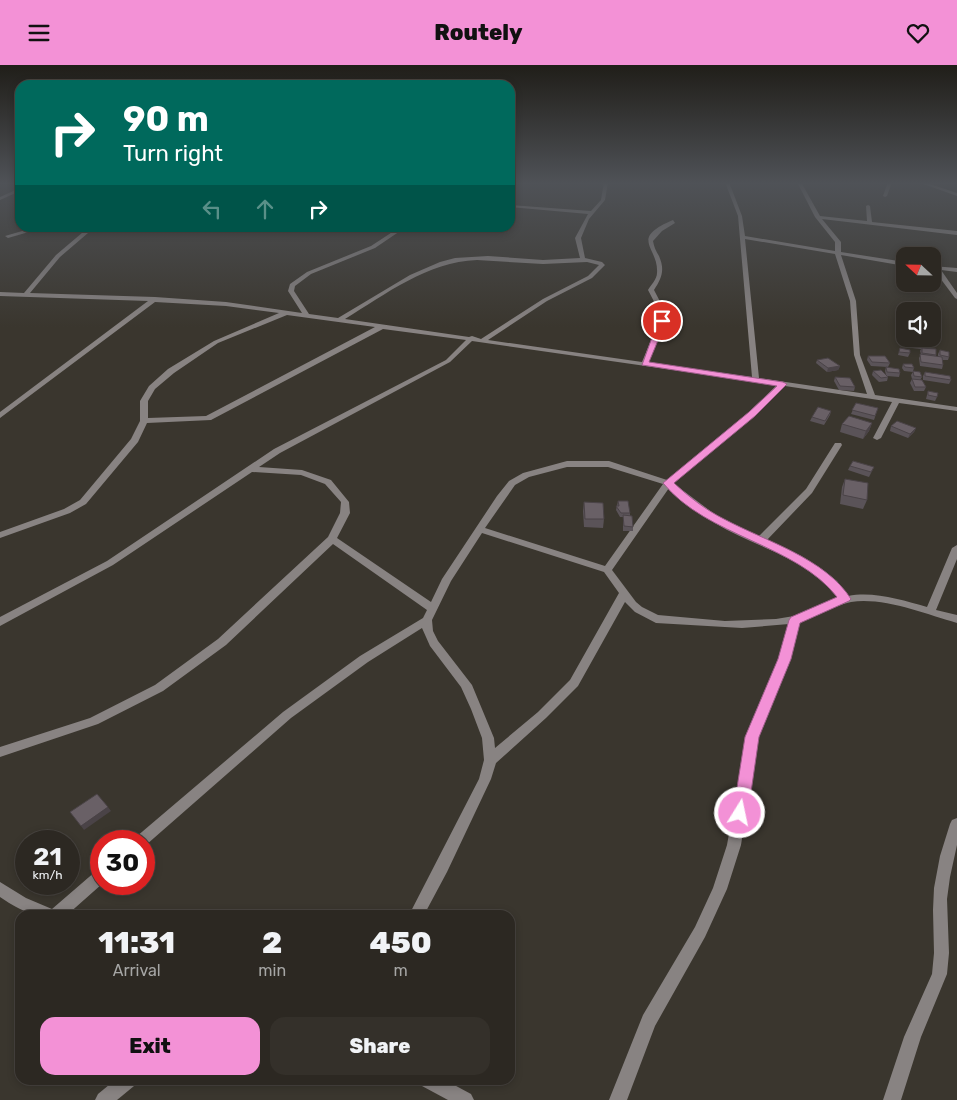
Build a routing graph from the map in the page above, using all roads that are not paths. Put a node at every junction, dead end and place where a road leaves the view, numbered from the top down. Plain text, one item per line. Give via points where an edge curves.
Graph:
1 (582, 230) edge
2 (659, 230) edge
3 (742, 230) edge
4 (828, 230) edge
5 (934, 230) edge
6 (15, 232) edge
7 (24, 232) edge
8 (87, 232) edge
9 (397, 232) edge
10 (957, 233) edge
11 (8, 236) junction
12 (743, 237) junction
13 (0, 241) edge
14 (838, 251) junction
15 (583, 260) junction
16 (896, 262) edge
17 (941, 269) edge
18 (957, 270) edge
19 (941, 277) edge
20 (1, 295) edge
21 (25, 295) junction
22 (957, 297) edge
23 (155, 299) junction
24 (286, 312) junction
25 (306, 315) junction
26 (339, 319) junction
27 (383, 326) junction
28 (472, 338) junction
29 (483, 340) junction
30 (644, 364) junction
31 (756, 380) junction
32 (783, 384) junction
33 (872, 397) junction
34 (896, 401) junction
35 (957, 409) edge
36 (0, 416) edge
37 (144, 421) junction
38 (877, 438) dead end
39 (838, 445) dead end
40 (249, 469) junction
41 (668, 483) junction
42 (480, 529) junction
43 (0, 535) edge
44 (332, 539) junction
45 (760, 541) junction
46 (957, 548) edge
47 (607, 570) junction
48 (624, 594) junction
49 (845, 599) junction
50 (432, 608) junction
51 (930, 612) junction
52 (957, 619) edge
53 (427, 620) junction
54 (795, 620) junction
55 (0, 622) edge
56 (0, 752) edge
57 (490, 760) junction
58 (957, 824) edge
59 (154, 830) edge
60 (90, 886) edge
61 (0, 889) edge
62 (38, 910) edge
63 (62, 910) edge
64 (419, 910) edge
65 (122, 1085) edge
66 (437, 1085) edge
67 (104, 1100) edge
68 (465, 1100) edge
69 (618, 1100) edge
70 (892, 1100) edge

1 - 15 street via 578,238
2 - 30 street via 650,243 660,265 660,276 651,290 663,313
3 - 12 street
4 - 14 street via 838,243
5 - 10 street
6 - 11 street
7 - 11 street
8 - 21 street via 58,256
9 - 25 street via 379,244 309,273 292,285 291,291
11 - 13 street
12 - 14 street
12 - 31 street
14 - 16 street
14 - 33 street via 853,301 857,355
15 - 26 street via 545,262 498,258 450,261 415,276
15 - 29 street via 602,265 590,277 545,300
17 - 18 street
19 - 22 street
20 - 21 street
21 - 23 street
23 - 24 street via 201,301
23 - 36 street
24 - 25 street
24 - 37 street via 216,342 171,371 152,388 144,401
25 - 26 street
26 - 27 street
27 - 28 street
27 - 37 street via 208,418
28 - 29 street
28 - 40 street via 435,369 338,417
29 - 30 street
30 - 31 street
31 - 32 street
32 - 33 street
32 - 41 street via 752,414
33 - 34 street
34 - 35 street
34 - 38 street
37 - 43 street via 127,451 83,501 67,511
39 - 45 street via 810,491
40 - 44 street via 302,473 328,482 341,496 345,508
40 - 55 street via 110,563
41 - 42 street via 609,464 567,464 544,469 512,483
41 - 45 street via 718,521
41 - 47 street
42 - 47 street
42 - 50 street
44 - 50 street
44 - 56 street via 222,642 159,688 94,721
45 - 49 street via 816,569
46 - 51 street
47 - 48 street
48 - 54 street via 643,614 656,619 761,625
48 - 57 street via 574,683
49 - 51 street via 877,599
49 - 54 street
50 - 53 street
51 - 52 street
53 - 57 street via 434,643 466,685 477,709 488,738
53 - 59 street via 364,659 287,715
54 - 69 street via 785,659 752,737 734,845 720,889 650,1021
57 - 64 street via 485,779
58 - 70 street via 942,883 941,968 906,1055
60 - 63 street
61 - 62 street
65 - 67 street
66 - 68 street

